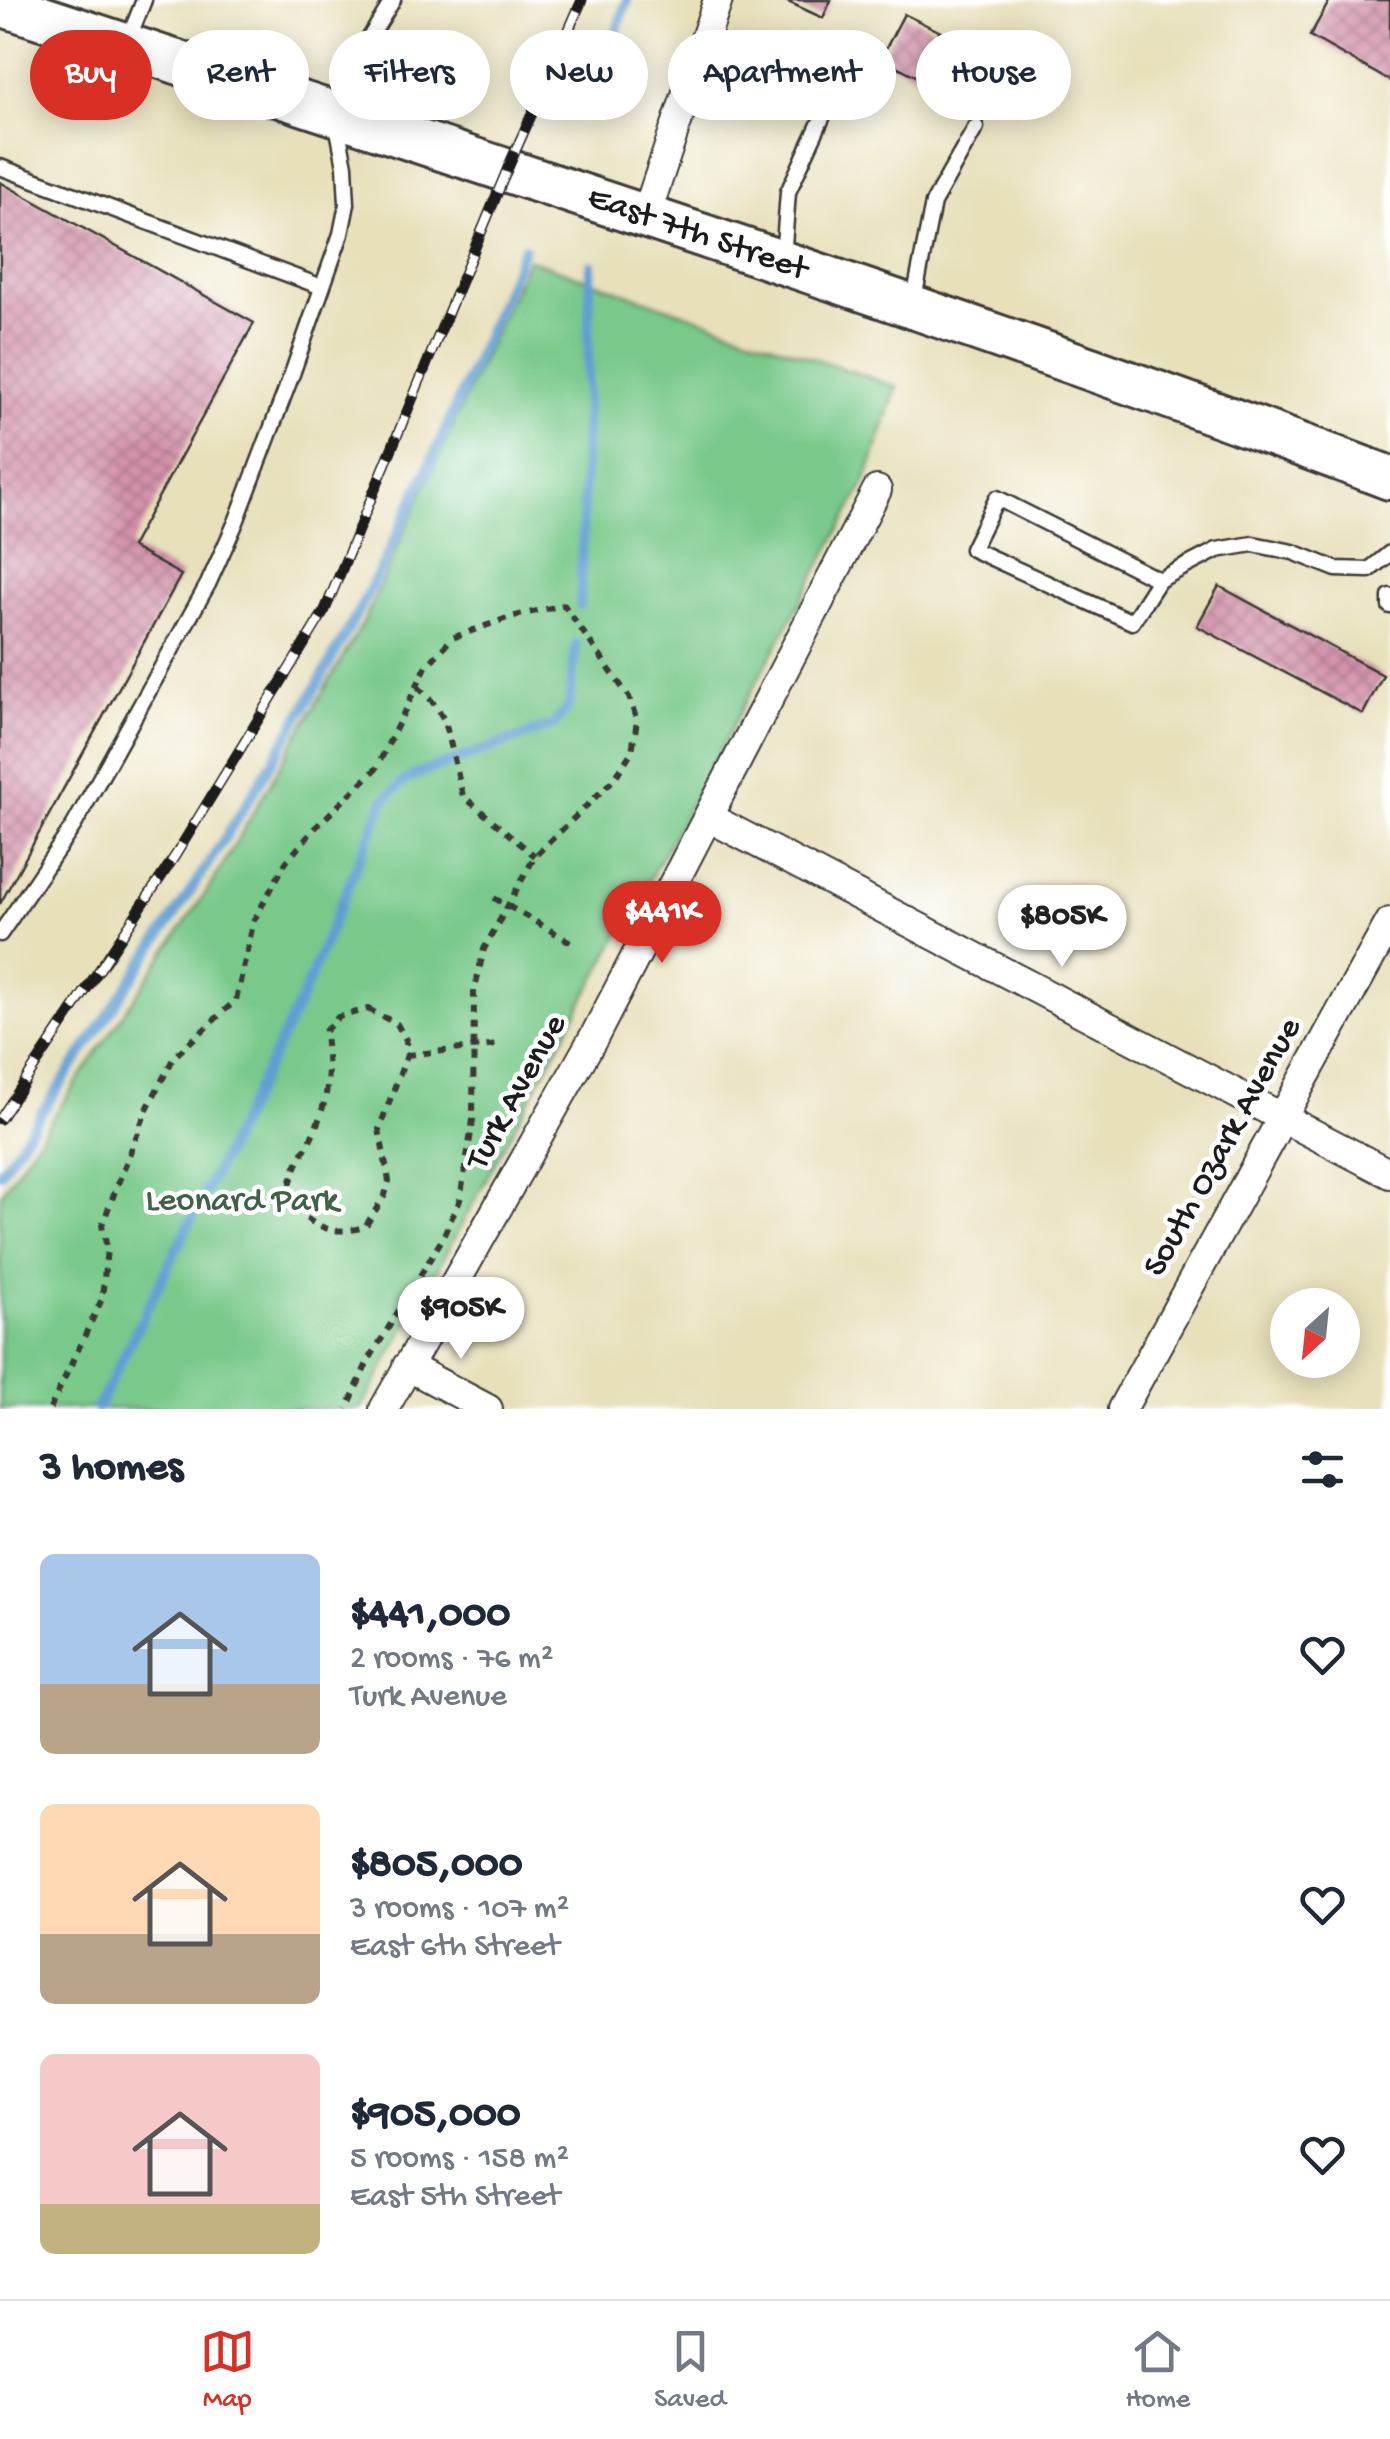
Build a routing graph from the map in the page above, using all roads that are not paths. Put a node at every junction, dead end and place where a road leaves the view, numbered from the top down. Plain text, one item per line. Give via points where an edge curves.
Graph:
1 (144, 0) edge
2 (393, 0) edge
3 (718, 0) edge
4 (0, 4) edge
5 (78, 30) edge
6 (132, 30) edge
7 (375, 30) edge
8 (152, 54) edge
9 (329, 112) edge
10 (335, 120) edge
11 (352, 120) edge
12 (821, 120) edge
13 (976, 126) dead end
14 (0, 167) edge
15 (645, 218) junction
16 (782, 265) junction
17 (322, 287) junction
18 (912, 309) junction
19 (1390, 478) edge
20 (877, 490) dead end
21 (1390, 553) edge
22 (1159, 580) junction
23 (1390, 596) edge
24 (1390, 606) edge
25 (708, 818) junction
26 (1390, 922) edge
27 (0, 934) edge
28 (1283, 1118) junction
29 (1390, 1174) edge
30 (407, 1366) junction
31 (384, 1409) edge
32 (488, 1409) edge
33 (1122, 1409) edge

1 - 6 lane
2 - 7 lane
3 - 15 street
4 - 5 main road, East 7th Street
8 - 9 main road, East 7th Street
10 - 17 lane via 346,204
11 - 15 main road, East 7th Street
12 - 16 lane via 788,192
13 - 18 lane via 933,204
14 - 17 lane
15 - 16 main road, East 7th Street
16 - 18 main road, East 7th Street
17 - 27 lane via 208,584 74,825
18 - 19 main road, East 7th Street
20 - 25 street, Turk Avenue
21 - 22 lane via 1369,570 1336,569 1253,544 1217,550
22 - 22 lane via 1132,622 972,549 997,498
23 - 24 lane
25 - 28 street
25 - 30 street, Turk Avenue via 595,1035
26 - 28 street, South Ozark Avenue
28 - 29 street
28 - 33 street, South Ozark Avenue
30 - 31 street, Turk Avenue
30 - 32 street

